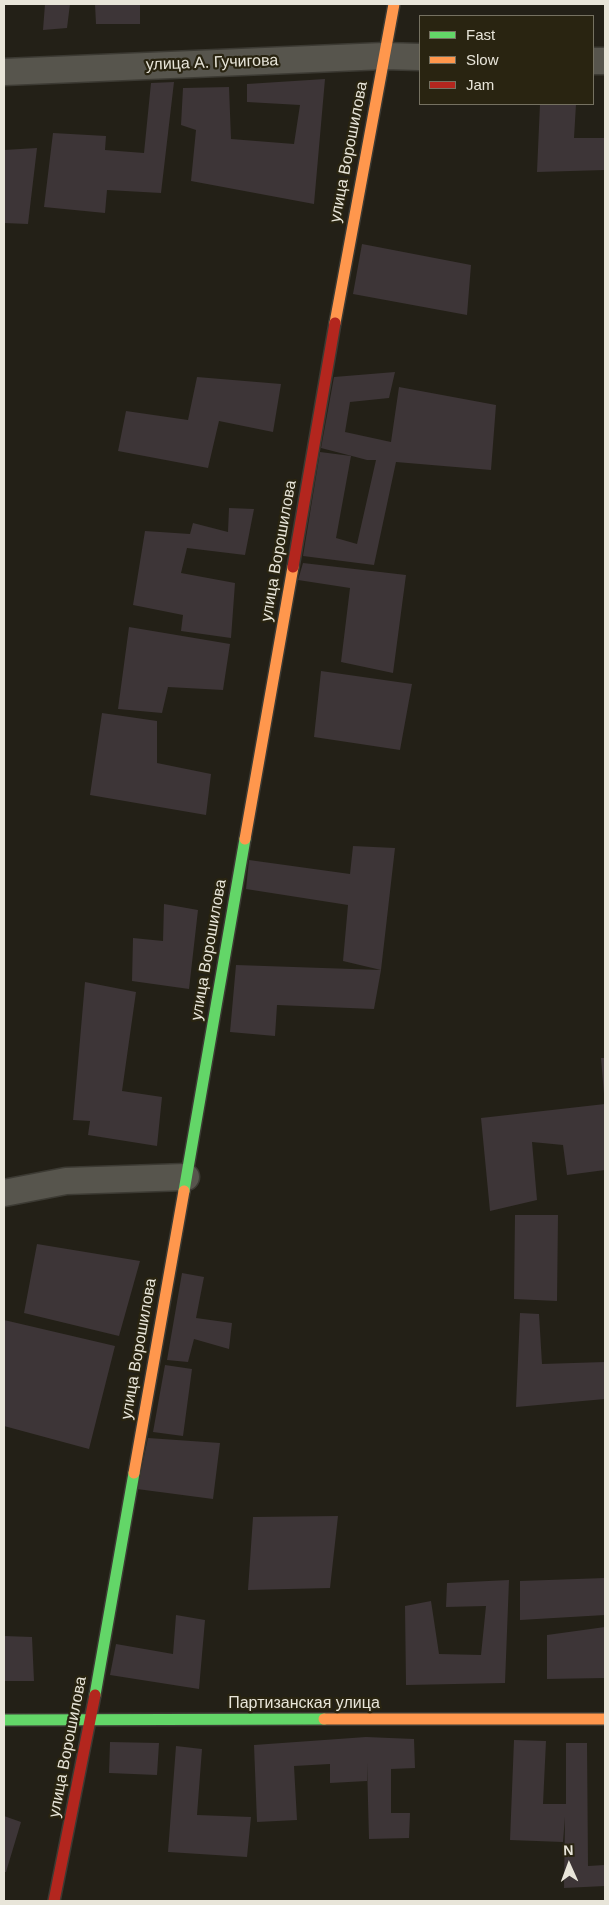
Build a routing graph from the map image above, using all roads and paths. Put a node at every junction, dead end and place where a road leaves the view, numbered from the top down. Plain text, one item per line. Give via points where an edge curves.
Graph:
1 (394, 4) edge
2 (384, 56) junction
3 (419, 57) edge
4 (4, 72) edge
5 (186, 1177) junction
6 (4, 1193) edge
7 (605, 1719) edge
8 (4, 1720) edge
9 (91, 1721) junction
10 (54, 1901) edge

1 - 2 street, улица Ворошилова
2 - 3 street, улица А. Гучигова
2 - 4 street, улица А. Гучигова
2 - 5 street, улица Ворошилова
5 - 6 street via 66,1181
5 - 9 street, улица Ворошилова
7 - 9 street, Партизанская улица
8 - 9 street, Партизанская улица
9 - 10 street, улица Ворошилова

